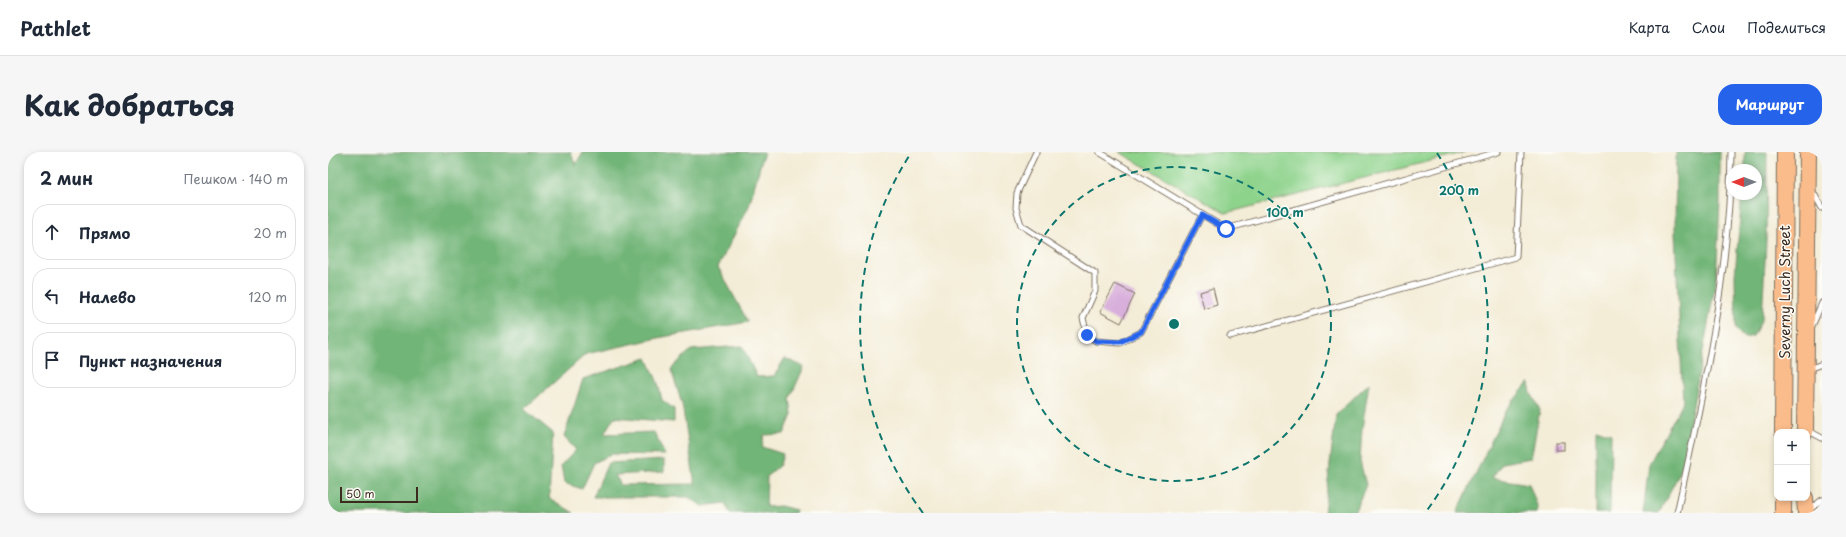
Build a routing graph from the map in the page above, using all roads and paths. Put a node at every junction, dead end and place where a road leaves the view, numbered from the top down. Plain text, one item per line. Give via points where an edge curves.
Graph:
1 (1036, 152) edge
2 (1099, 152) edge
3 (1498, 152) edge
4 (1521, 152) edge
5 (1731, 152) edge
6 (1785, 152) edge
7 (1808, 152) edge
8 (1808, 182) junction
9 (1822, 208) edge
10 (1202, 215) junction
11 (1822, 303) edge
12 (1230, 336) dead end
13 (1806, 340) junction
14 (1822, 364) edge
15 (1805, 370) junction
16 (1783, 429) edge
17 (1805, 429) edge
18 (1810, 432) edge
19 (1822, 438) edge
20 (1822, 500) edge
21 (1783, 501) edge
22 (1806, 508) edge
23 (1677, 513) edge
24 (1783, 513) edge

1 - 10 lane via 1017,193 1016,208 1022,225 1095,273 1095,291 1084,318 1087,335 1096,341 1120,342 1141,332
2 - 10 lane
3 - 10 lane via 1226,229
4 - 12 lane via 1516,257
5 - 23 lane via 1723,274 1698,419
6 - 16 main road, Severny Luch Street
7 - 8 main road, Severny Luch Street
8 - 9 lane
8 - 13 main road, Severny Luch Street
11 - 13 lane
13 - 15 main road, Severny Luch Street
14 - 15 lane
15 - 17 main road, Severny Luch Street
18 - 19 lane
20 - 22 lane
21 - 24 main road

